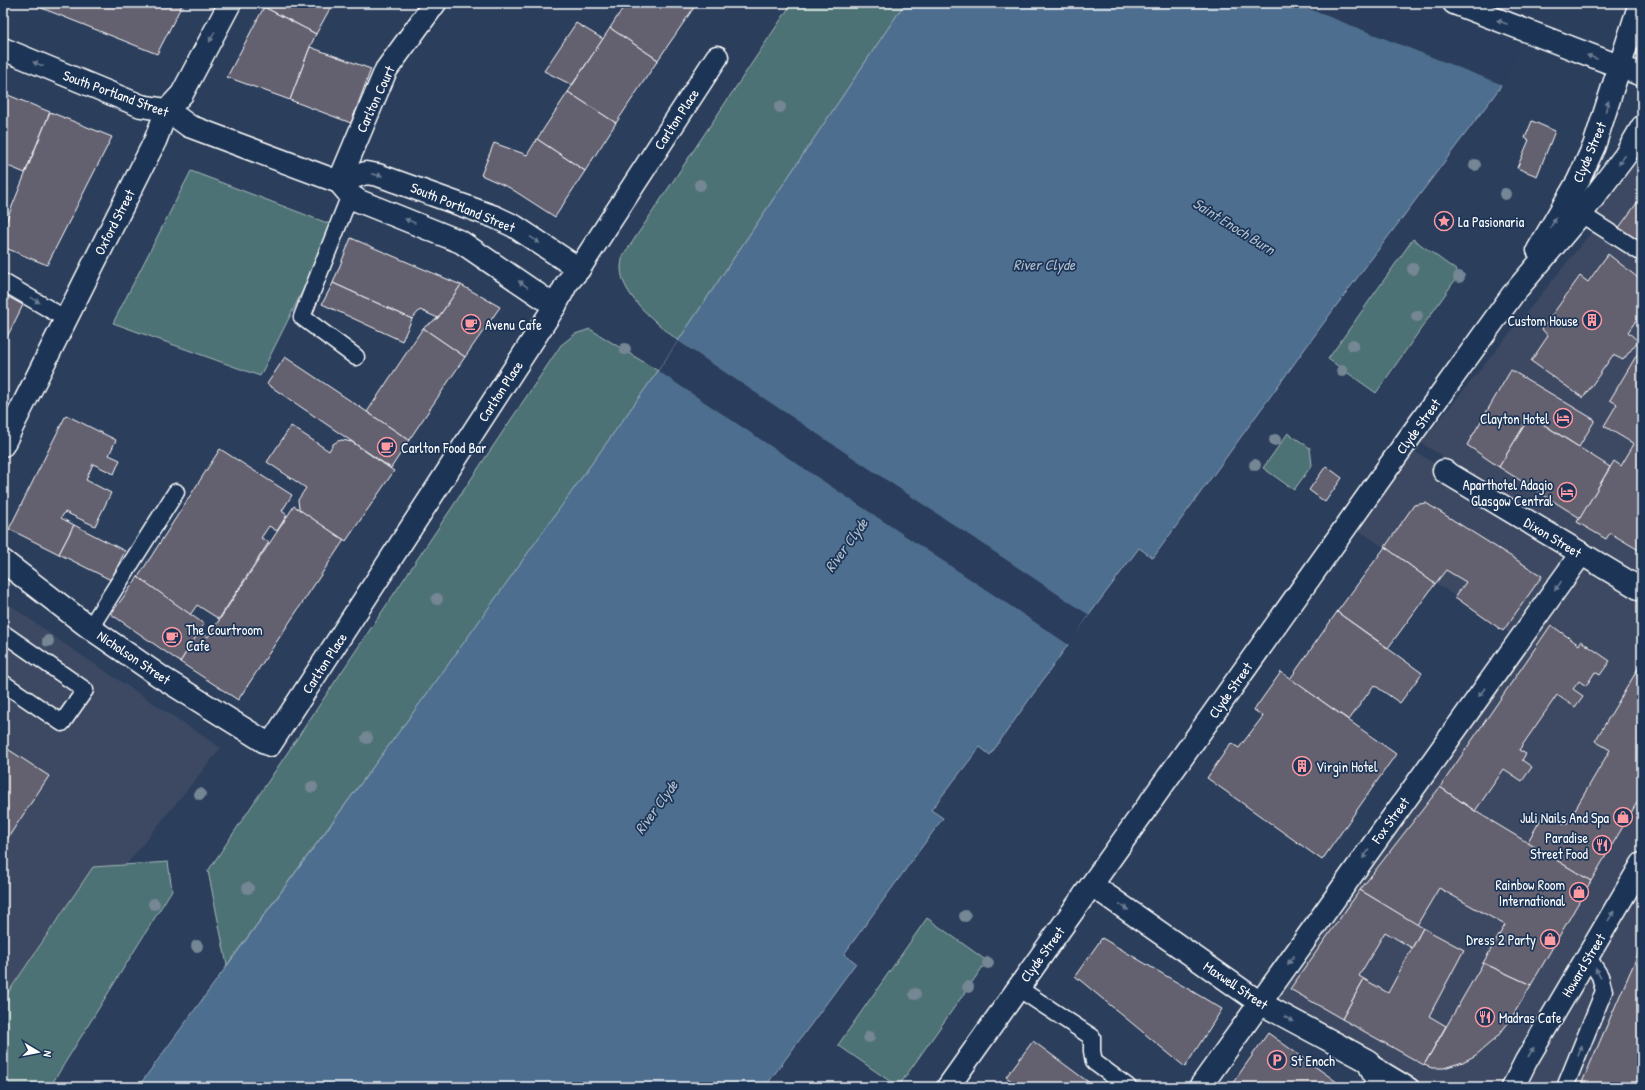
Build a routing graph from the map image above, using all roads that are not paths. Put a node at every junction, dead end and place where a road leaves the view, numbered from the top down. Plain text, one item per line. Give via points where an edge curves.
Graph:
1 (230, 3) edge
2 (435, 3) edge
3 (1454, 3) edge
4 (1640, 3) edge
5 (3, 50) edge
6 (717, 57) dead end
7 (1619, 67) junction
8 (1642, 75) edge
9 (167, 110) junction
10 (1642, 126) edge
11 (344, 189) junction
12 (1582, 214) junction
13 (1642, 253) edge
14 (578, 269) junction
15 (3, 282) edge
16 (1513, 294) junction
17 (555, 306) junction
18 (66, 319) junction
19 (356, 357) dead end
20 (3, 445) edge
21 (1444, 471) dead end
22 (176, 492) dead end
23 (1581, 554) junction
24 (3, 561) edge
25 (1642, 590) edge
26 (90, 628) junction
27 (3, 633) edge
28 (3, 683) edge
29 (270, 745) joint
30 (1642, 864) edge
31 (1092, 885) junction
32 (1588, 957) junction
33 (1018, 988) junction
34 (1260, 1003) junction
35 (1368, 1061) junction
36 (1379, 1085) edge
37 (948, 1087) edge
38 (1128, 1087) edge
39 (1200, 1087) edge
40 (1412, 1087) edge
41 (1513, 1087) edge
42 (1565, 1087) edge

1 -> 9 street, Oxford Street via 182,94
2 - 11 street, Carlton Court via 386,70
7 -> 3 street
4 - 7 street, Clyde Street
9 -> 5 street, South Portland Street via 142,106
6 - 14 street, Carlton Place
7 - 8 street
16 -> 7 street, Clyde Street via 1578,181 1601,129
9 - 11 street, South Portland Street via 189,126
9 - 18 street, Oxford Street via 155,141
10 -> 12 street, Clyde Street via 1625,156
11 -> 14 street, South Portland Street via 366,173 378,175 488,214 514,226
17 -> 11 street, South Portland Street via 461,242 359,201
11 - 19 lane via 302,317
12 - 13 lane
12 - 16 street, Clyde Street
14 - 17 street, Carlton Place
15 -> 18 lane
16 - 31 street, Clyde Street
17 - 29 street, Carlton Place
18 - 20 street, Oxford Street
21 - 23 street, Dixon Street
22 - 26 lane
23 - 25 street, Dixon Street
23 -> 34 street, Fox Street
24 - 26 street, Nicholson Street
26 - 29 street, Nicholson Street via 161,677
27 - 28 lane via 85,690 62,723
32 -> 30 street, Howard Street
31 - 33 street, Clyde Street
31 -> 34 street, Maxwell Street
41 -> 32 street, Howard Street
42 -> 32 lane via 1604,991 1600,976
33 - 37 street, Clyde Street
33 - 38 lane via 1092,1037 1094,1062
34 -> 35 street, Maxwell Street
34 - 39 street, Fox Street
35 - 36 street
35 - 40 lane

